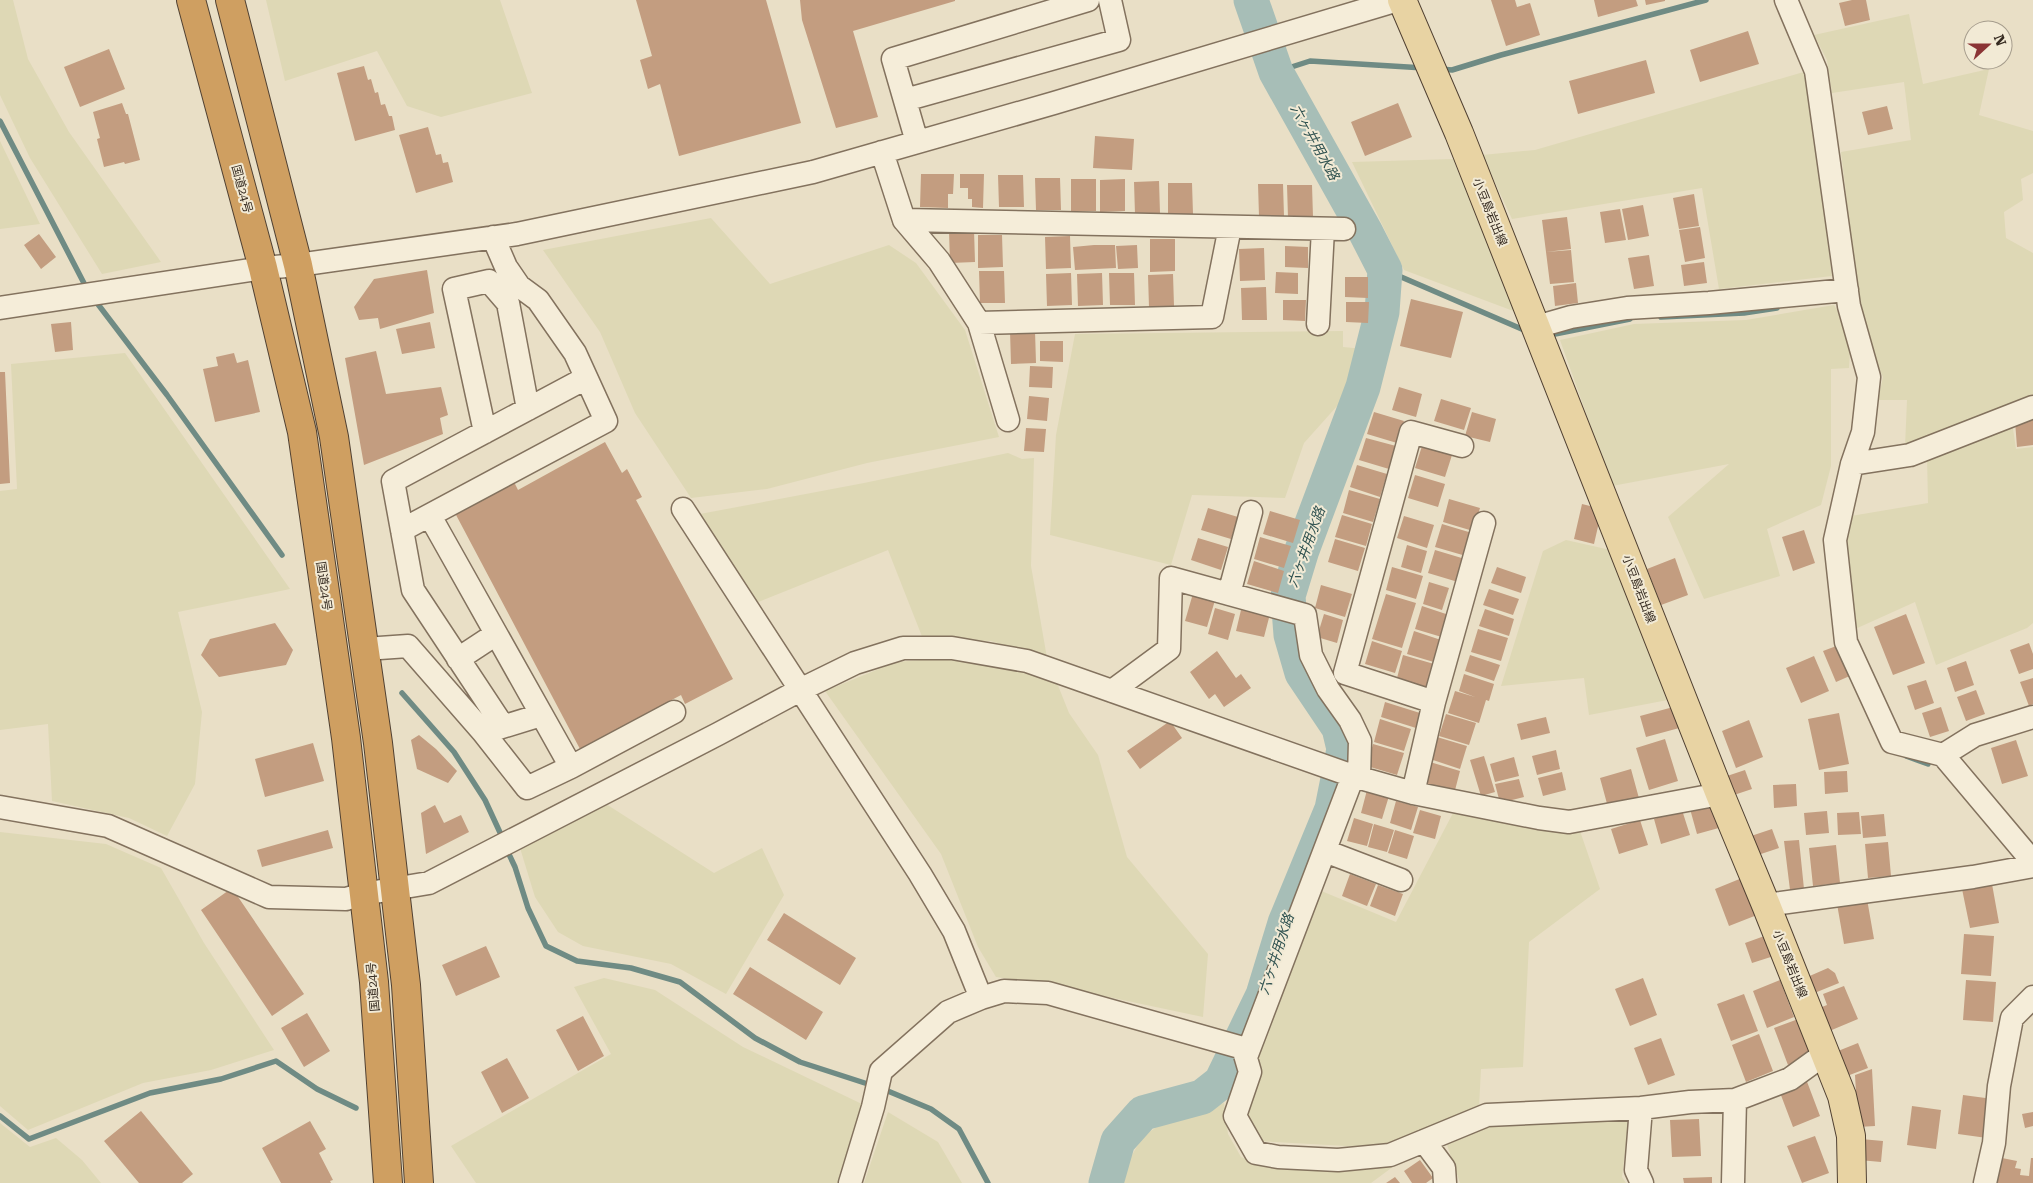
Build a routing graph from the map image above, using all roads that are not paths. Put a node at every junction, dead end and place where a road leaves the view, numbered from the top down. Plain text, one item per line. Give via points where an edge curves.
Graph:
1 (191, 0) edge
2 (230, 0) edge
3 (1088, 0) edge
4 (1110, 0) edge
5 (1400, 0) edge
6 (1786, 0) edge
7 (905, 100) junction
8 (917, 142) junction
9 (882, 152) junction
10 (904, 220) junction
11 (1230, 227) junction
12 (493, 238) junction
13 (298, 265) junction
14 (263, 268) junction
15 (1847, 290) junction
16 (0, 308) edge
17 (979, 323) junction
18 (1318, 324) dead end
19 (1536, 327) junction
20 (586, 378) junction
21 (2033, 408) edge
22 (528, 409) junction
23 (1008, 420) dead end
24 (484, 432) junction
25 (1462, 446) dead end
26 (1852, 464) junction
27 (683, 509) dead end
28 (1252, 512) dead end
29 (430, 516) junction
30 (1484, 524) dead end
31 (402, 530) junction
32 (1229, 594) junction
33 (496, 634) junction
34 (365, 649) junction
35 (458, 659) junction
36 (802, 689) junction
37 (1112, 690) junction
38 (1434, 702) junction
39 (674, 712) dead end
40 (541, 715) junction
41 (2033, 717) edge
42 (493, 729) junction
43 (1943, 755) junction
44 (571, 767) junction
45 (1348, 775) junction
46 (1413, 793) junction
47 (1720, 794) junction
48 (0, 807) edge
49 (1324, 851) junction
50 (2033, 862) edge
51 (2033, 866) edge
52 (1401, 880) dead end
53 (394, 888) junction
54 (363, 894) junction
55 (1766, 905) junction
56 (2033, 997) edge
57 (981, 998) junction
58 (1826, 1053) junction
59 (1246, 1057) junction
60 (1735, 1100) junction
61 (1641, 1108) junction
62 (1424, 1141) junction
63 (388, 1183) edge
64 (419, 1183) edge
65 (850, 1183) edge
66 (1446, 1183) edge
67 (1642, 1183) edge
68 (1733, 1183) edge
69 (1852, 1183) edge
70 (1985, 1183) edge

1 - 14 highway, 国道24号
2 - 13 highway
3 - 7 street via 893,59
4 - 7 street via 1119,40
5 - 8 street
5 - 19 main road, 小豆島岩出線 via 1463,143
6 - 15 street via 1816,71
7 - 8 street
8 - 9 street
9 - 10 street
9 - 12 street via 813,172
10 - 11 street
10 - 17 street via 939,261
11 - 17 street via 1212,317
11 - 18 street via 1333,229
12 - 13 street
12 - 20 street via 506,267 519,286 538,300 575,353
13 - 14 street
13 - 34 highway via 334,437
14 - 16 street
14 - 54 highway, 国道24号 via 302,432 346,738
15 - 19 street via 1626,308 1571,317
15 - 26 street via 1869,377 1864,432
17 - 23 street
19 - 47 main road, 小豆島岩出線
20 - 22 street
20 - 29 street via 606,421
21 - 26 street via 1910,455
22 - 24 street
22 - 24 street via 508,303 489,281 454,289
24 - 31 street via 393,481
25 - 38 street via 1411,432 1345,672
26 - 43 street via 1836,540 1846,642 1892,742
27 - 36 street
28 - 32 street
29 - 31 street
29 - 33 street
30 - 38 street
31 - 35 street via 413,590
32 - 37 street via 1171,578 1169,649
32 - 45 street via 1305,615 1311,655 1360,741
33 - 35 street
33 - 40 street
34 - 42 street via 408,646
34 - 53 highway
35 - 42 street
36 - 37 street via 855,662 903,648 952,648 1027,661
36 - 53 street via 429,883
36 - 57 street via 954,931
37 - 45 street
38 - 46 street
39 - 44 street
40 - 42 street
40 - 44 street
41 - 43 street via 1975,735
42 - 44 street via 527,788
43 - 50 street
45 - 46 street
45 - 49 street
46 - 47 street via 1569,822
47 - 55 main road, 小豆島岩出線
48 - 54 street via 108,826 269,897 346,899
49 - 52 street
49 - 59 street
51 - 55 street
53 - 54 street
53 - 64 highway via 406,985
54 - 63 highway, 国道24号 via 374,982
55 - 58 main road, 小豆島岩出線
56 - 70 street via 2012,1018
57 - 59 street via 1004,991 1048,993 1233,1044 1243,1048
57 - 65 street via 948,1012 880,1071 874,1107
58 - 60 street via 1790,1079
58 - 69 main road, 小豆島岩出線 via 1842,1096 1851,1136
59 - 62 street via 1250,1072 1234,1116 1256,1153 1338,1160 1390,1155
60 - 61 street
60 - 68 street
61 - 62 street via 1487,1114
61 - 67 street via 1636,1170
62 - 66 street via 1444,1168

